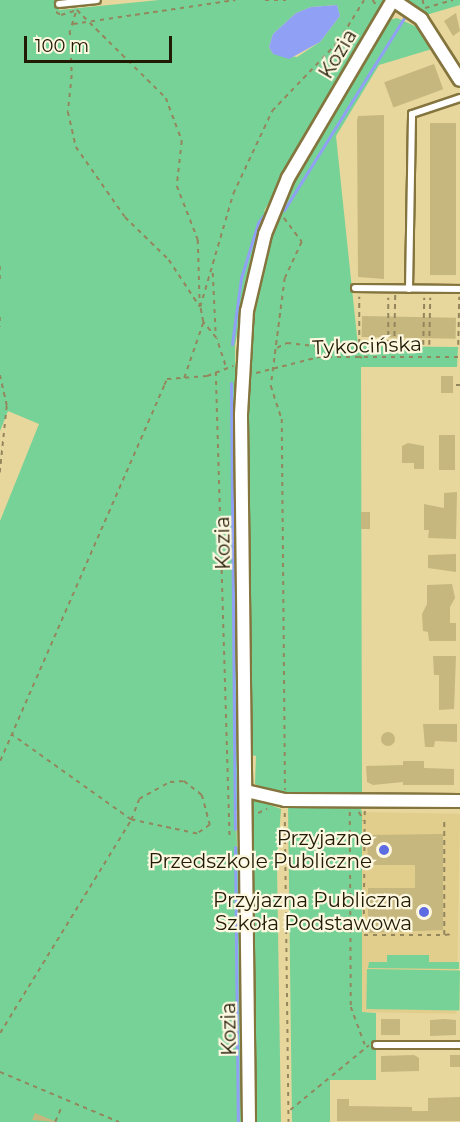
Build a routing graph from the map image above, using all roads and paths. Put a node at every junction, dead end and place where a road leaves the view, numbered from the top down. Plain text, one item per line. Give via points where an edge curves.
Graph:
1 (98, 0) edge
2 (236, 0) edge
3 (265, 0) edge
4 (286, 0) edge
5 (364, 0) edge
6 (393, 0) edge
7 (423, 0) edge
8 (453, 0) edge
9 (77, 2) junction
10 (55, 3) joint
11 (77, 10) junction
12 (420, 11) junction
13 (86, 21) junction
14 (72, 24) junction
15 (460, 80) edge
16 (460, 98) edge
17 (273, 213) junction
18 (0, 266) edge
19 (213, 272) junction
20 (0, 281) edge
21 (357, 288) joint
22 (392, 289) junction
23 (409, 289) junction
24 (427, 289) junction
25 (460, 292) edge
26 (200, 307) junction
27 (0, 317) edge
28 (203, 322) junction
29 (0, 327) edge
30 (216, 338) junction
31 (359, 344) dead end
32 (388, 345) dead end
33 (394, 345) dead end
34 (423, 345) dead end
35 (429, 345) dead end
36 (458, 345) dead end
37 (275, 350) junction
38 (460, 357) edge
39 (363, 358) junction
40 (225, 366) junction
41 (241, 369) junction
42 (273, 369) junction
43 (216, 371) junction
44 (0, 375) edge
45 (184, 379) junction
46 (456, 385) dead end
47 (460, 385) edge
48 (0, 473) edge
49 (12, 735) junction
50 (0, 761) edge
51 (246, 791) junction
52 (285, 796) dead end
53 (460, 801) edge
54 (364, 803) dead end
55 (285, 805) dead end
56 (354, 806) junction
57 (131, 820) junction
58 (365, 822) junction
59 (444, 822) dead end
60 (230, 840) dead end
61 (451, 934) dead end
62 (444, 935) junction
63 (0, 1033) edge
64 (376, 1045) joint
65 (460, 1045) edge
66 (365, 1046) junction
67 (0, 1072) edge
68 (61, 1108) dead end
69 (288, 1112) junction
70 (55, 1122) edge
71 (120, 1122) edge
72 (249, 1122) edge
73 (289, 1122) edge

1 - 9 lane
2 - 13 path
3 - 4 path
5 - 19 path via 338,42 272,111 233,194
6 - 12 street
6 - 17 street, Kozia via 297,158
7 - 12 path
8 - 12 path
9 - 10 lane
9 - 11 path
10 - 11 path via 62,15
11 - 13 path
11 - 14 path
12 - 15 street
13 - 14 path
13 - 26 path via 123,52 166,98 182,141 177,186 198,240
14 - 26 path via 68,111 76,147 125,217 169,260
16 - 23 lane via 412,114
17 - 37 path via 291,223 302,242 285,278
17 - 41 street, Kozia via 253,276
18 - 20 path
19 - 26 path
19 - 30 path
21 - 22 lane
21 - 31 path
22 - 23 lane
22 - 32 path
22 - 33 path
23 - 24 lane
24 - 25 lane
24 - 34 path
24 - 35 path
25 - 36 path
26 - 28 path
27 - 29 path
28 - 30 path
28 - 45 path
30 - 40 path
37 - 39 path via 287,343 342,349
37 - 42 path
38 - 39 path, Tykocińska
39 - 42 path, Tykocińska via 319,357
40 - 41 path, Tykocińska
40 - 43 path
41 - 42 path, Tykocińska
41 - 51 street, Kozia
42 - 52 path via 272,392 282,419
43 - 45 path
43 - 60 path
44 - 48 path via 7,406
45 - 49 path via 167,380 164,385
46 - 47 path
49 - 50 path
49 - 57 path
51 - 56 street via 282,800
51 - 72 street, Kozia
53 - 56 street
54 - 58 path
55 - 69 path
56 - 58 path
56 - 66 path via 351,1007
57 - 57 path via 139,799 170,782 184,781 202,795 210,825 197,834
57 - 63 path
58 - 62 path via 364,935
59 - 62 path
61 - 62 path
64 - 65 lane
64 - 66 path
66 - 69 path
67 - 71 path
68 - 70 path
69 - 73 path

